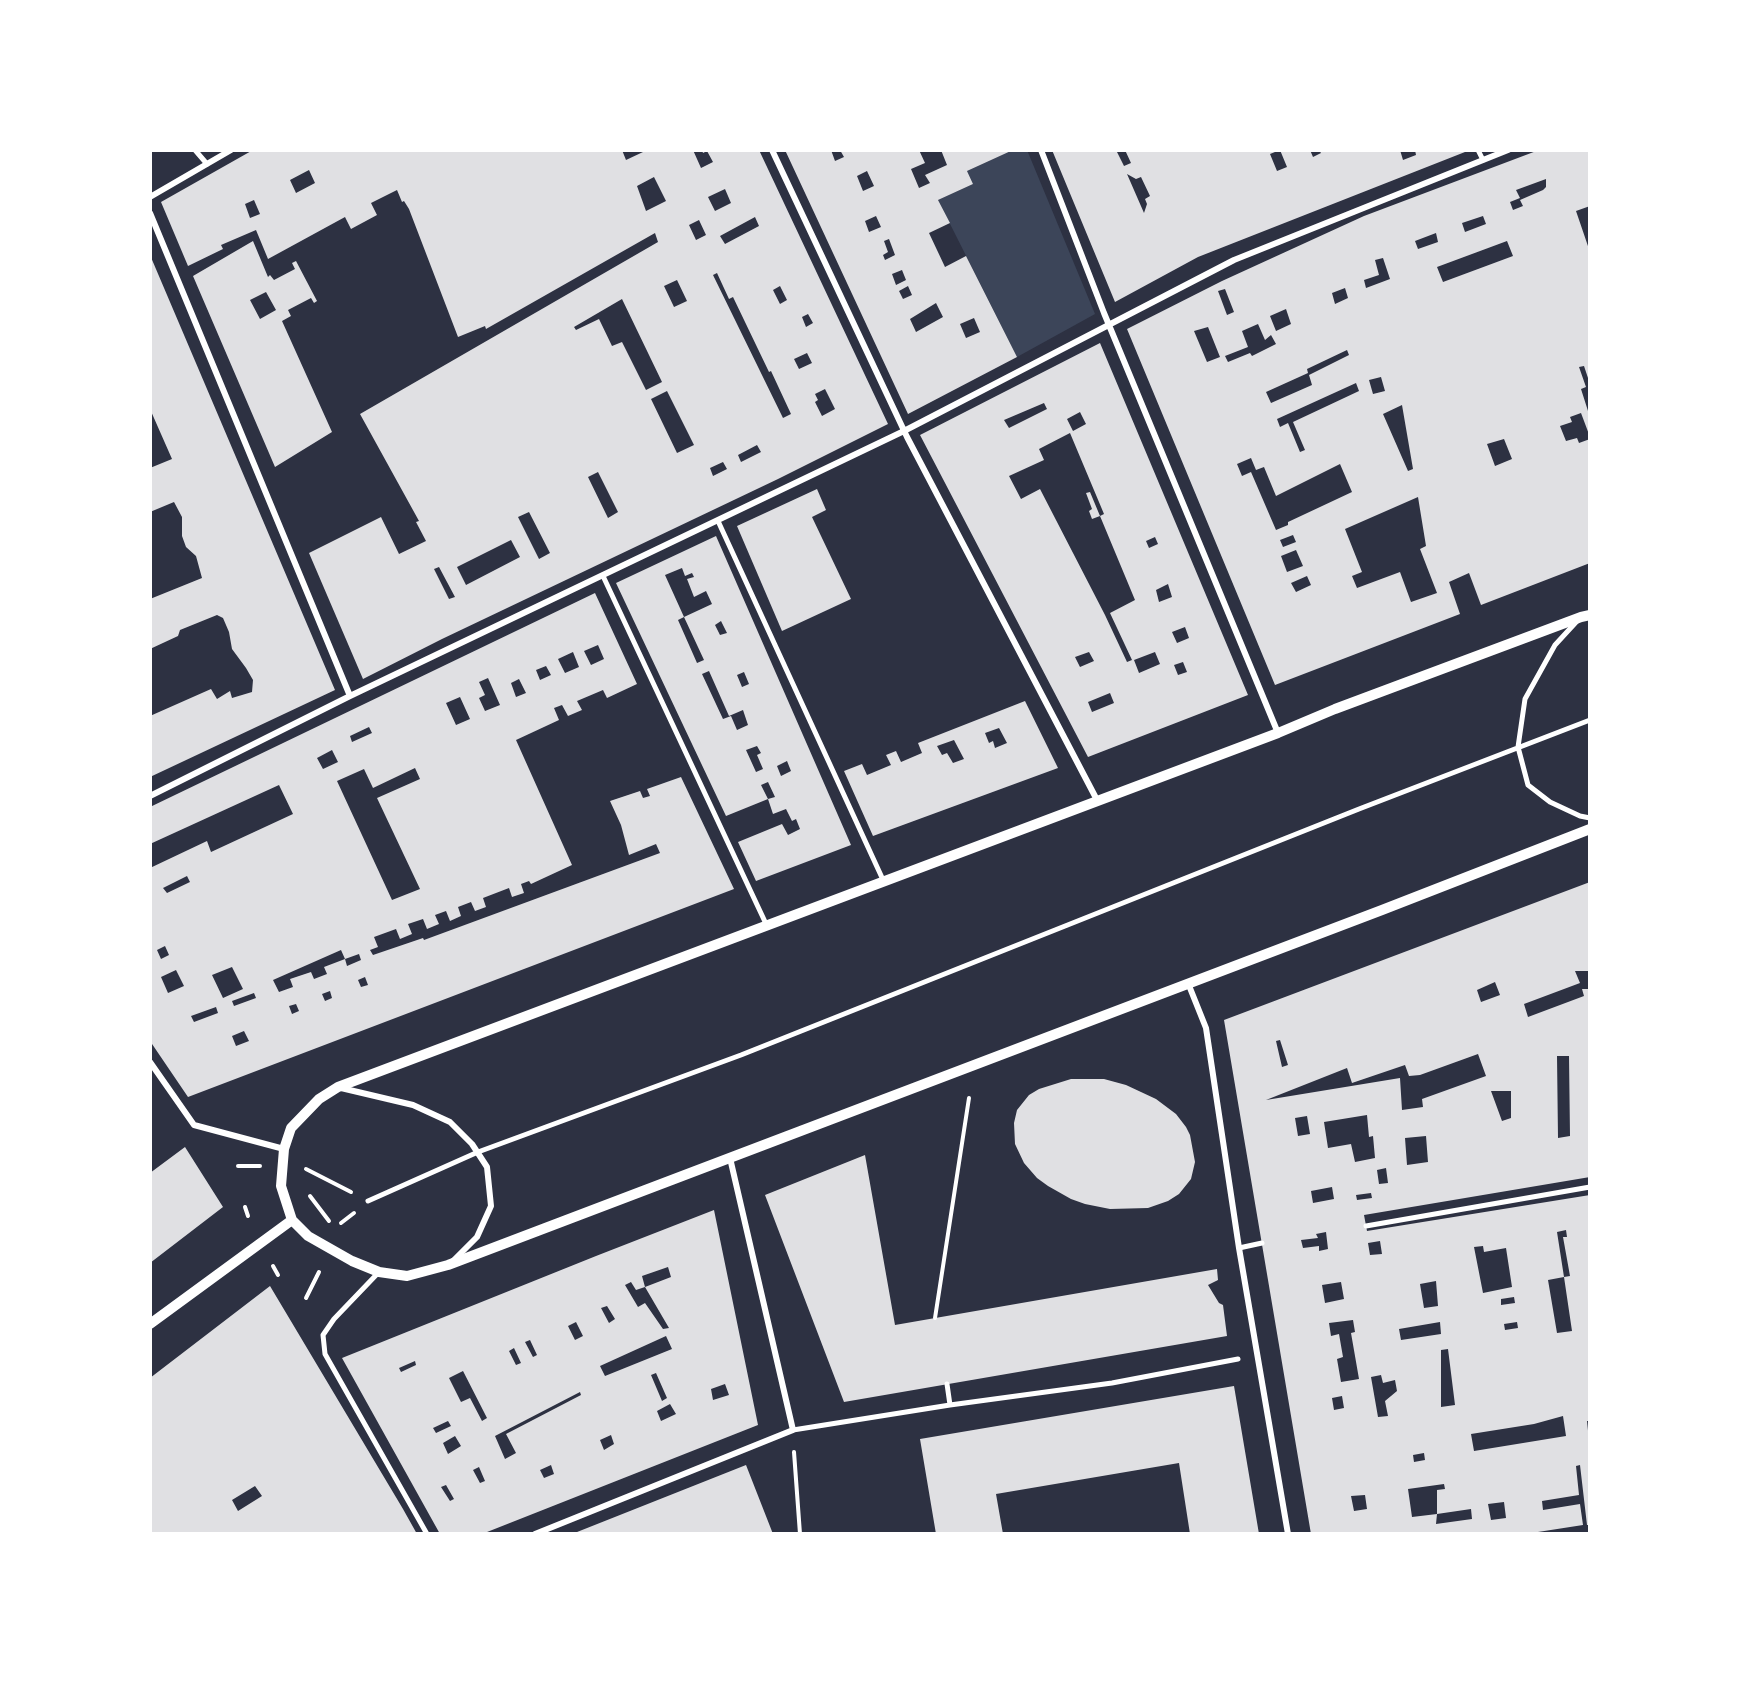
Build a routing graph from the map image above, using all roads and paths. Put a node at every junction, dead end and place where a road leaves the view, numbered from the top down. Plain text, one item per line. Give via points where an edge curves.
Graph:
1 (195, 150) edge
2 (231, 150) edge
3 (772, 150) edge
4 (1041, 150) edge
5 (1478, 150) edge
6 (1508, 150) edge
7 (1483, 160) junction
8 (207, 164) junction
9 (150, 196) edge
10 (150, 213) edge
11 (1109, 324) junction
12 (904, 431) junction
13 (718, 520) junction
14 (603, 576) junction
15 (1586, 616) edge
16 (350, 696) junction
17 (1590, 720) edge
18 (1278, 733) junction
19 (1518, 747) junction
20 (150, 796) edge
21 (1097, 800) junction
22 (1590, 818) edge
23 (1590, 829) edge
24 (884, 882) junction
25 (768, 926) junction
26 (1188, 982) junction
27 (150, 1062) edge
28 (338, 1087) junction
29 (969, 1098) dead end
30 (284, 1149) junction
31 (477, 1152) junction
32 (730, 1158) junction
33 (238, 1166) dead end
34 (260, 1166) dead end
35 (306, 1169) dead end
36 (1590, 1187) edge
37 (368, 1201) joint
38 (244, 1207) dead end
39 (248, 1216) dead end
40 (292, 1220) junction
41 (1366, 1226) dead end
42 (1262, 1243) dead end
43 (1239, 1248) junction
44 (448, 1265) junction
45 (273, 1266) dead end
46 (319, 1272) dead end
47 (379, 1272) junction
48 (278, 1275) dead end
49 (306, 1298) dead end
50 (935, 1318) dead end
51 (150, 1324) edge
52 (1238, 1359) dead end
53 (948, 1384) dead end
54 (950, 1405) junction
55 (793, 1430) junction
56 (427, 1534) edge
57 (535, 1534) edge
58 (800, 1534) edge
59 (1288, 1534) edge

1 - 8 street
2 - 8 street
3 - 12 street
4 - 11 street
5 - 7 street
6 - 7 street
7 - 11 street via 1234,260
8 - 9 street
10 - 16 street
11 - 12 street
11 - 18 street
12 - 13 street
12 - 21 street
13 - 14 street
13 - 24 street
14 - 16 street
14 - 25 street
15 - 18 street
15 - 19 street via 1555,645 1525,699
16 - 20 street
17 - 19 street
18 - 21 street
19 - 22 street via 1528,785 1550,802
19 - 31 street via 751,1051
21 - 24 street
23 - 26 street
24 - 25 street
25 - 28 street
26 - 32 street
26 - 43 street via 1206,1028
27 - 30 street via 194,1125
28 - 30 street via 291,1128
28 - 31 street via 413,1105 450,1122
29 - 50 path
30 - 40 street via 281,1186
31 - 37 street
31 - 44 street via 487,1167 491,1206 477,1237
32 - 44 street
32 - 55 street
33 - 34 path
35 - 37 path
36 - 41 street
38 - 39 path
40 - 47 street via 308,1236 352,1262
40 - 51 street
42 - 43 street
43 - 59 street
44 - 47 street via 407,1276
45 - 48 path
46 - 49 path
47 - 56 street via 328,1327 323,1335 325,1354
52 - 54 street via 1112,1383
53 - 54 street
54 - 55 street
55 - 57 street
55 - 58 path

